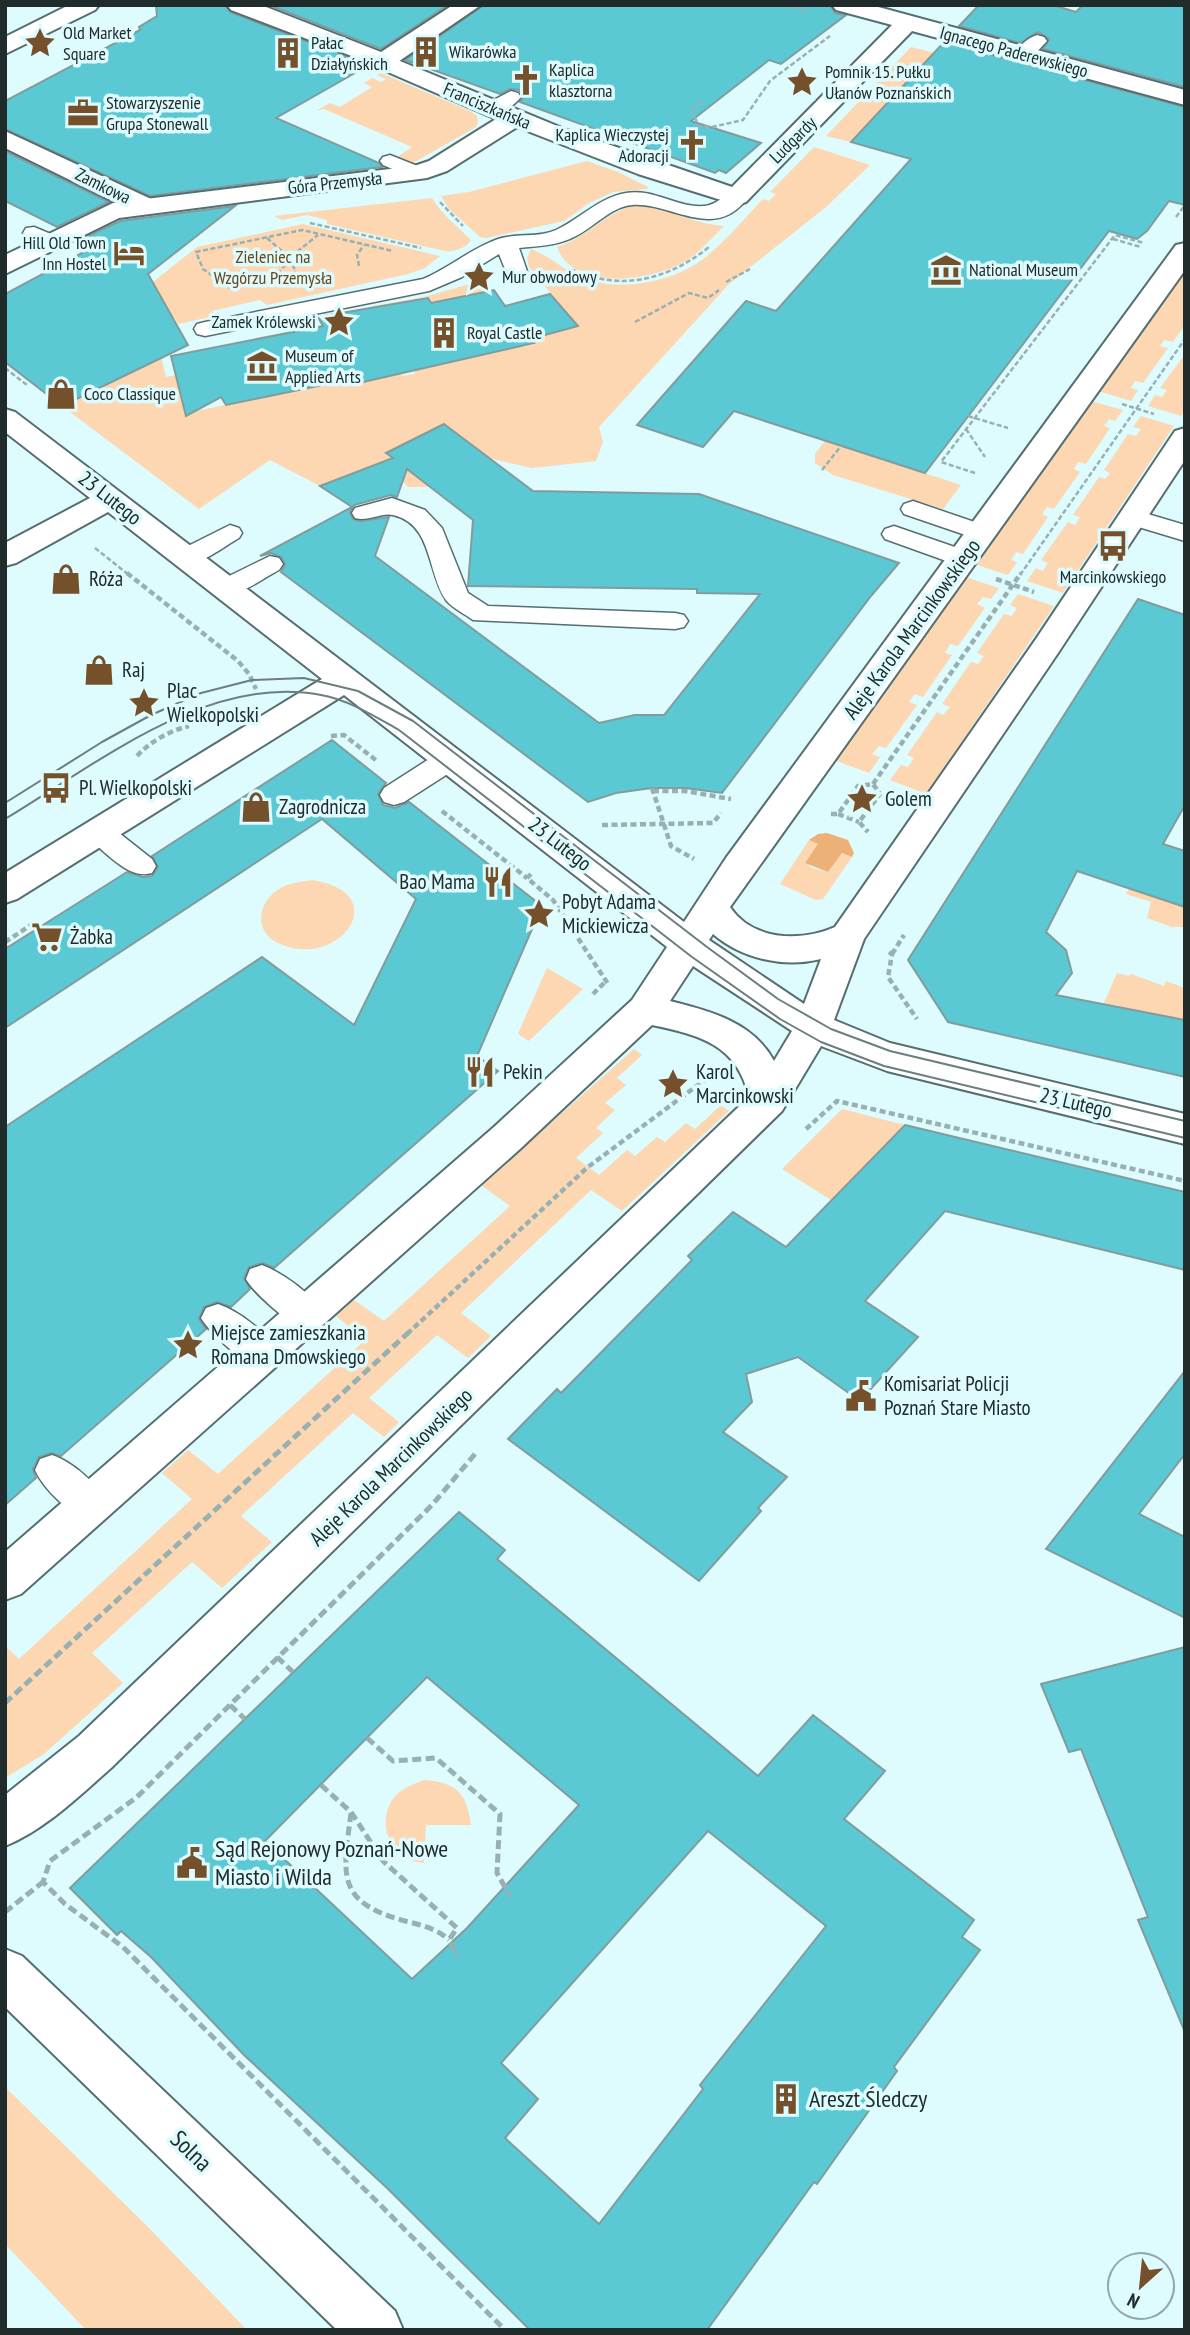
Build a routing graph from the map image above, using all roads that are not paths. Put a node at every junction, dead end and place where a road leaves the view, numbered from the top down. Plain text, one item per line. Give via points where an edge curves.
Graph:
1 (240, 5) edge
2 (469, 5) edge
3 (844, 5) edge
4 (84, 6) edge
5 (448, 19) junction
6 (907, 23) junction
7 (475, 29) dead end
8 (5, 47) edge
9 (383, 61) junction
10 (1185, 98) edge
11 (505, 108) junction
12 (5, 138) edge
13 (390, 161) dead end
14 (418, 173) junction
15 (737, 197) junction
16 (142, 205) junction
17 (506, 243) junction
18 (1185, 251) edge
19 (5, 266) edge
20 (517, 274) dead end
21 (205, 330) dead end
22 (5, 418) edge
23 (1185, 437) edge
24 (112, 498) junction
25 (913, 509) dead end
26 (364, 513) dead end
27 (1131, 517) junction
28 (230, 533) dead end
29 (983, 533) junction
30 (1185, 533) edge
31 (894, 534) dead end
32 (5, 556) edge
33 (185, 558) junction
34 (963, 559) junction
35 (270, 564) dead end
36 (226, 588) junction
37 (675, 621) dead end
38 (346, 679) junction
39 (450, 759) junction
40 (401, 790) road end
41 (99, 832) junction
42 (142, 866) dead end
43 (5, 890) edge
44 (721, 893) junction
45 (848, 936) junction
46 (688, 944) junction
47 (645, 1010) junction
48 (813, 1028) junction
49 (769, 1101) junction
50 (1185, 1129) edge
51 (262, 1279) dead end
52 (307, 1315) junction
53 (218, 1318) dead end
54 (262, 1354) junction
55 (52, 1470) dead end
56 (91, 1506) junction
57 (5, 1580) edge
58 (5, 1824) edge
59 (5, 1973) edge
60 (376, 2330) edge

1 - 9 street, Franciszkańska
2 - 5 street
3 - 6 street, Ignacego Paderewskiego
4 - 8 street
5 - 7 street
5 - 9 street
6 - 10 street, Ignacego Paderewskiego via 1031,47
6 - 15 street, Ludgardy
9 - 11 street, Franciszkańska
11 - 14 street, Góra Przemysła via 438,166
11 - 15 street, Franciszkańska via 689,183
12 - 16 street, Zamkowa
13 - 14 lane
14 - 16 street, Góra Przemysła via 318,180
15 - 17 lane via 714,214 627,199 556,237
16 - 19 street, Zamkowa via 42,238
17 - 20 lane
17 - 21 lane via 429,284
18 - 29 street, Aleje Karola Marcinkowskiego
22 - 24 street, 23 Lutego
23 - 27 street, Aleje Karola Marcinkowskiego
24 - 32 street
24 - 33 street, 23 Lutego
25 - 29 lane
26 - 37 lane via 392,506 416,515 433,533 457,597 482,614
27 - 30 lane
27 - 45 street, Aleje Karola Marcinkowskiego
28 - 33 lane
29 - 34 street, Aleje Karola Marcinkowskiego
31 - 34 lane
33 - 36 street, 23 Lutego
34 - 44 street, Aleje Karola Marcinkowskiego
35 - 36 lane
36 - 38 street, 23 Lutego
38 - 39 street, 23 Lutego
38 - 41 street
39 - 40 lane
39 - 46 street, 23 Lutego
41 - 42 lane
41 - 43 street
44 - 45 street via 717,918 736,934 769,947 822,949
44 - 46 street, Aleje Karola Marcinkowskiego
45 - 48 street, Aleje Karola Marcinkowskiego
46 - 47 street, Aleje Karola Marcinkowskiego
46 - 48 street, 23 Lutego
47 - 49 street via 694,1021 736,1038 766,1079
47 - 52 street, Aleje Karola Marcinkowskiego
48 - 49 street, Aleje Karola Marcinkowskiego
48 - 50 street, 23 Lutego via 887,1057
49 - 58 street, Aleje Karola Marcinkowskiego via 94,1752
51 - 52 lane
52 - 54 street, Aleje Karola Marcinkowskiego
53 - 54 lane
54 - 56 street, Aleje Karola Marcinkowskiego
55 - 56 lane
56 - 57 street, Aleje Karola Marcinkowskiego
59 - 60 street, Solna

